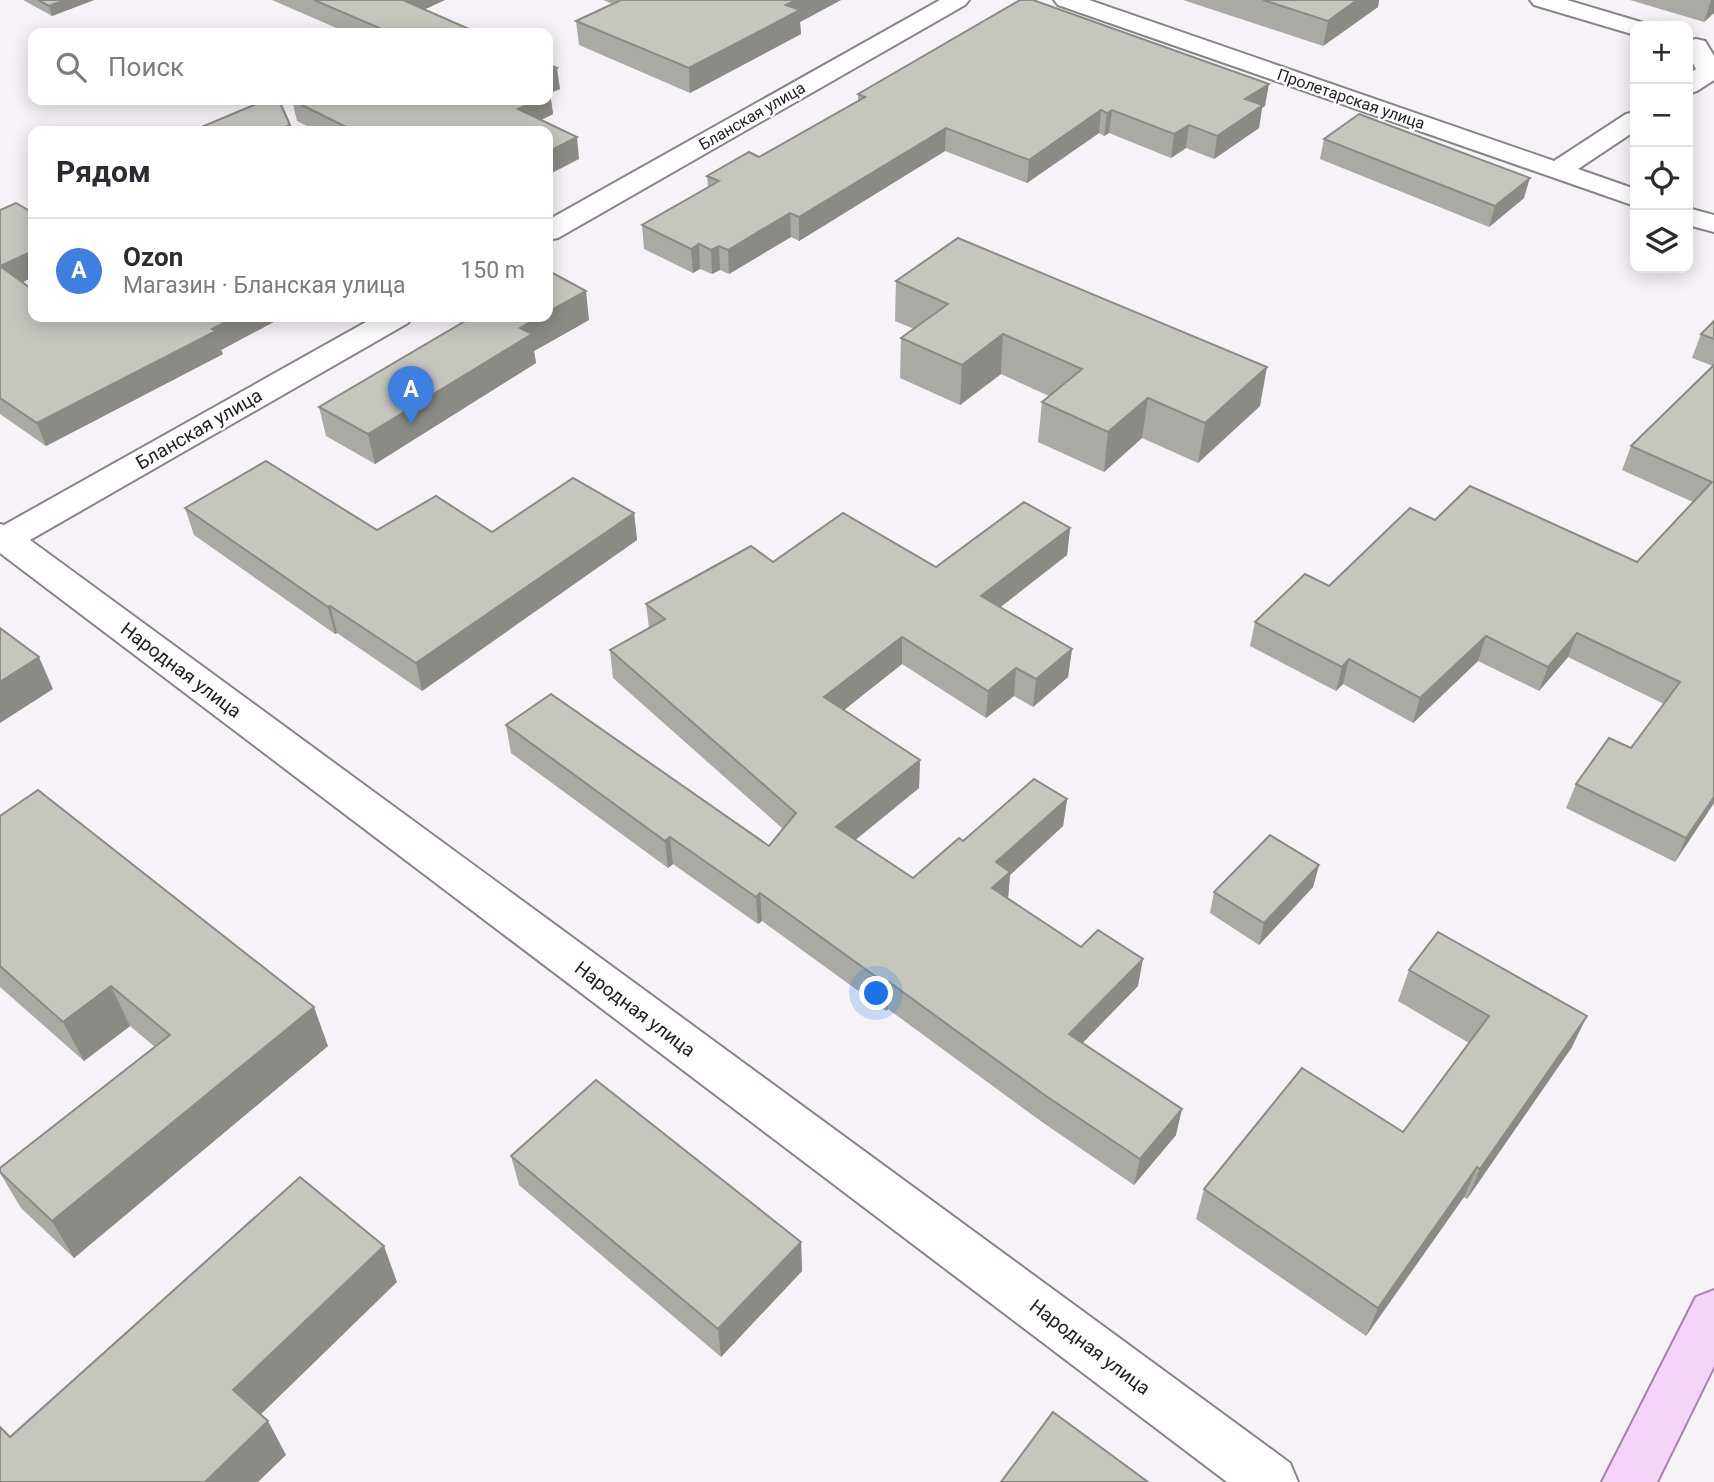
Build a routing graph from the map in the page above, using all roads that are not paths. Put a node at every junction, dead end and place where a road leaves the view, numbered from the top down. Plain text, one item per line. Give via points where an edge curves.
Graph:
1 (957, 0) edge
2 (1066, 0) edge
3 (1542, 0) edge
4 (1630, 26) edge
5 (1699, 43) edge
6 (1712, 72) edge
7 (1691, 84) edge
8 (1630, 123) edge
9 (1557, 171) junction
10 (1630, 196) edge
11 (1693, 217) edge
12 (1714, 225) edge
13 (553, 229) edge
14 (388, 322) edge
15 (2, 539) edge
16 (1714, 1313) edge
17 (1271, 1482) edge
18 (1629, 1482) edge

1 - 13 street, Бланская улица
2 - 9 street, Пролетарская улица
3 - 4 street
5 - 6 street
6 - 7 street
8 - 9 street
9 - 10 street, Пролетарская улица
11 - 12 street
14 - 15 street, Бланская улица
15 - 17 street, Народная улица
16 - 18 main road

